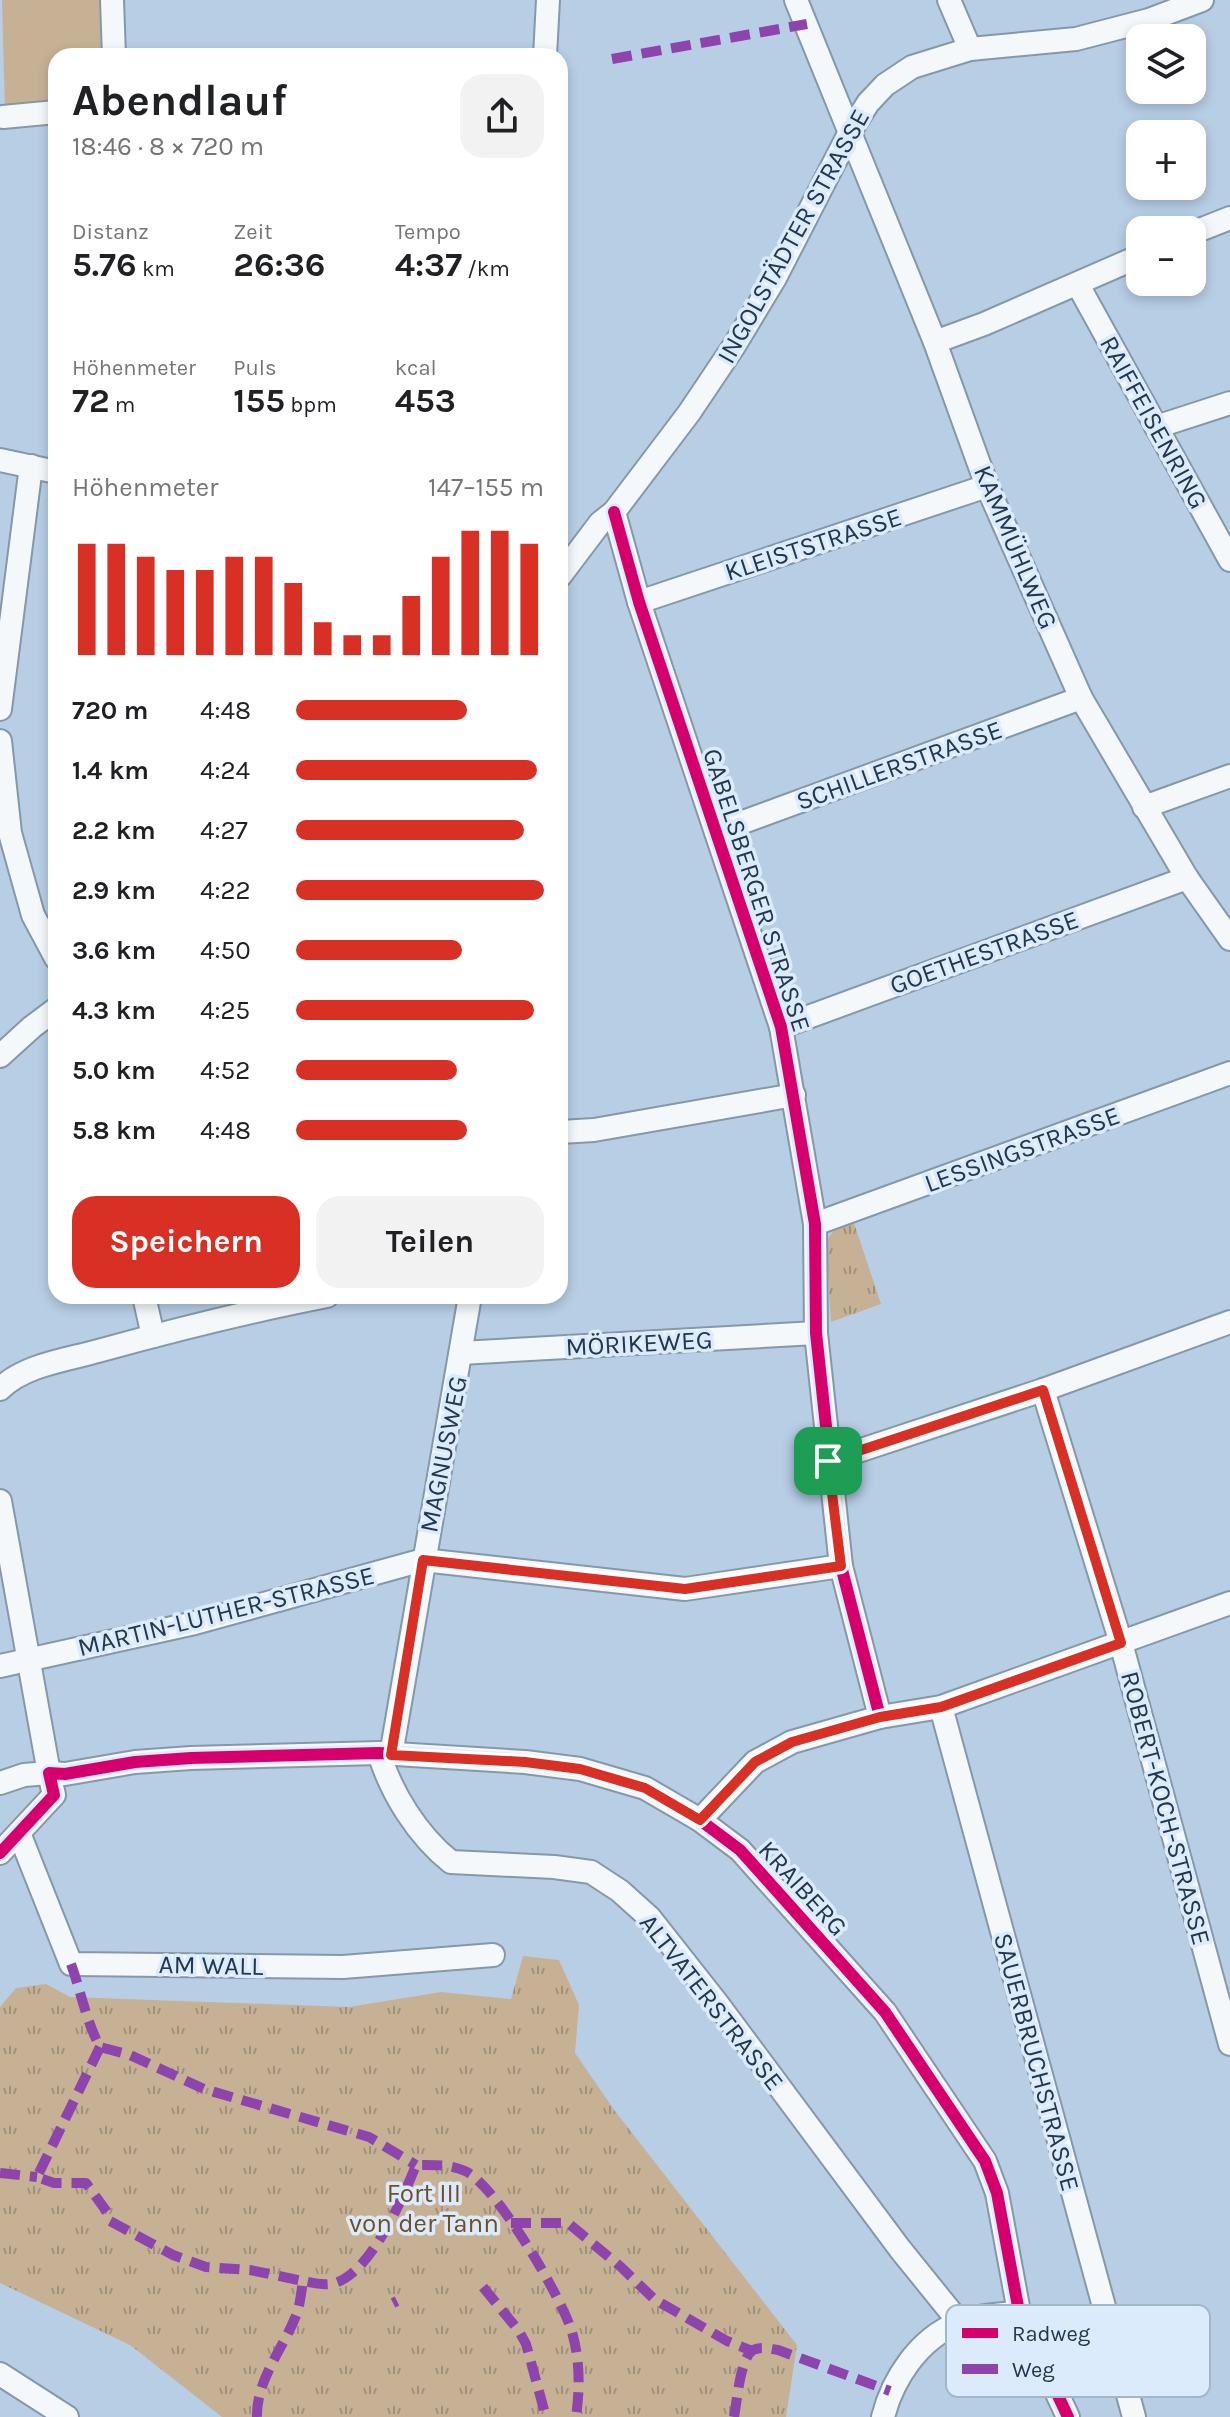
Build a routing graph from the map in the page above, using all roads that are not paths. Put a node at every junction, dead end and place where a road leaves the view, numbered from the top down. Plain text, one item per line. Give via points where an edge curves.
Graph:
1 (112, 0) edge
2 (548, 0) edge
3 (796, 0) edge
4 (949, 0) edge
5 (1202, 0) edge
6 (114, 48) edge
7 (545, 48) edge
8 (970, 49) junction
9 (48, 113) edge
10 (3, 117) dead end
11 (851, 130) junction
12 (1230, 218) edge
13 (1206, 227) edge
14 (1126, 263) edge
15 (1078, 285) junction
16 (935, 342) junction
17 (1230, 403) edge
18 (1156, 427) junction
19 (0, 460) edge
20 (31, 466) junction
21 (48, 470) edge
22 (987, 486) junction
23 (614, 512) junction
24 (1230, 560) edge
25 (568, 565) edge
26 (639, 602) junction
27 (1081, 698) junction
28 (0, 709) edge
29 (0, 741) edge
30 (1230, 776) edge
31 (1144, 807) junction
32 (716, 832) junction
33 (1187, 878) junction
34 (1230, 939) edge
35 (48, 943) edge
36 (48, 1015) edge
37 (781, 1027) junction
38 (0, 1056) edge
39 (1230, 1073) edge
40 (794, 1095) junction
41 (568, 1132) edge
42 (815, 1224) junction
43 (146, 1304) edge
44 (292, 1304) edge
45 (469, 1304) edge
46 (1230, 1322) edge
47 (816, 1333) junction
48 (153, 1336) junction
49 (461, 1353) junction
50 (0, 1389) edge
51 (1043, 1390) junction
52 (828, 1461) junction
53 (0, 1501) edge
54 (423, 1560) junction
55 (841, 1566) junction
56 (1230, 1603) edge
57 (1121, 1643) junction
58 (28, 1660) junction
59 (0, 1666) edge
60 (941, 1707) junction
61 (880, 1717) junction
62 (385, 1754) junction
63 (49, 1773) junction
64 (0, 1783) edge
65 (700, 1820) junction
66 (19, 1833) junction
67 (0, 1853) edge
68 (493, 1955) dead end
69 (1230, 2044) edge
70 (1018, 2305) edge
71 (1104, 2305) edge
72 (946, 2306) edge
73 (946, 2329) edge
74 (0, 2374) edge
75 (1059, 2397) edge
76 (1129, 2397) edge
77 (67, 2417) edge
78 (883, 2417) edge
79 (1068, 2417) edge
80 (1134, 2417) edge

1 - 6 street
2 - 7 street
3 - 11 street, KAMMÜHLWEG
4 - 8 street
5 - 8 street, INGOLSTÄDTER STRASSE via 1076,39
8 - 11 street, INGOLSTÄDTER STRASSE via 912,67 885,85
9 - 10 street
11 - 16 street, KAMMÜHLWEG
11 - 23 street, INGOLSTÄDTER STRASSE via 734,346
12 - 13 street
14 - 15 street
15 - 16 street
15 - 18 street, RAIFFEISENRING
16 - 22 street, KAMMÜHLWEG
17 - 18 street
18 - 24 street, RAIFFEISENRING
19 - 20 street
20 - 21 street
20 - 28 street
22 - 26 street, KLEISTSTRASSE
22 - 27 street, KAMMÜHLWEG
23 - 25 street, INGOLSTÄDTER STRASSE
23 - 26 street, GABELSBERGER STRASSE
26 - 32 street, GABELSBERGER STRASSE
27 - 31 street, KAMMÜHLWEG
27 - 32 street, SCHILLERSTRASSE
29 - 35 street via 10,833 33,915
30 - 31 street
31 - 33 street, KAMMÜHLWEG
32 - 37 street, GABELSBERGER STRASSE
33 - 34 street, KAMMÜHLWEG
33 - 37 street, GOETHESTRASSE
36 - 38 street
37 - 40 street, GABELSBERGER STRASSE
39 - 42 street, LESSINGSTRASSE
40 - 41 street
40 - 42 street, GABELSBERGER STRASSE
42 - 47 street, GABELSBERGER STRASSE
43 - 48 street
44 - 48 street
45 - 49 street, MAGNUSWEG
46 - 51 street
47 - 49 street, MÖRIKEWEG
47 - 52 street, GABELSBERGER STRASSE
48 - 50 street via 40,1368
49 - 54 street, MAGNUSWEG
51 - 52 street
51 - 57 street, ROBERT-KOCH-STRASSE
52 - 55 street, GABELSBERGER STRASSE
53 - 58 street
54 - 55 street via 685,1589
54 - 58 street, MARTIN-LUTHER-STRASSE via 195,1623
54 - 62 street, MAGNUSWEG
55 - 61 street, GABELSBERGER STRASSE
56 - 57 street
57 - 60 street
57 - 69 street, ROBERT-KOCH-STRASSE
58 - 59 street, MARTIN-LUTHER-STRASSE
58 - 63 street
60 - 61 street
60 - 71 street, SAUERBRUCHSTRASSE
61 - 65 street via 792,1742 755,1762
62 - 63 street, KRAIBERG via 191,1758
62 - 65 street, KRAIBERG via 580,1769 645,1788
62 - 72 street, ALTVATERSTRASSE via 394,1794 451,1862 591,1872 650,1918
63 - 64 street, KRAIBERG
63 - 66 street via 54,1795
65 - 70 street, KRAIBERG via 740,1850 885,2012 985,2161 997,2193
66 - 67 street
66 - 68 street, AM WALL via 71,1964 343,1967
73 - 78 street via 912,2358 890,2391
74 - 77 street
75 - 79 street, KRAIBERG
76 - 80 street, SAUERBRUCHSTRASSE

